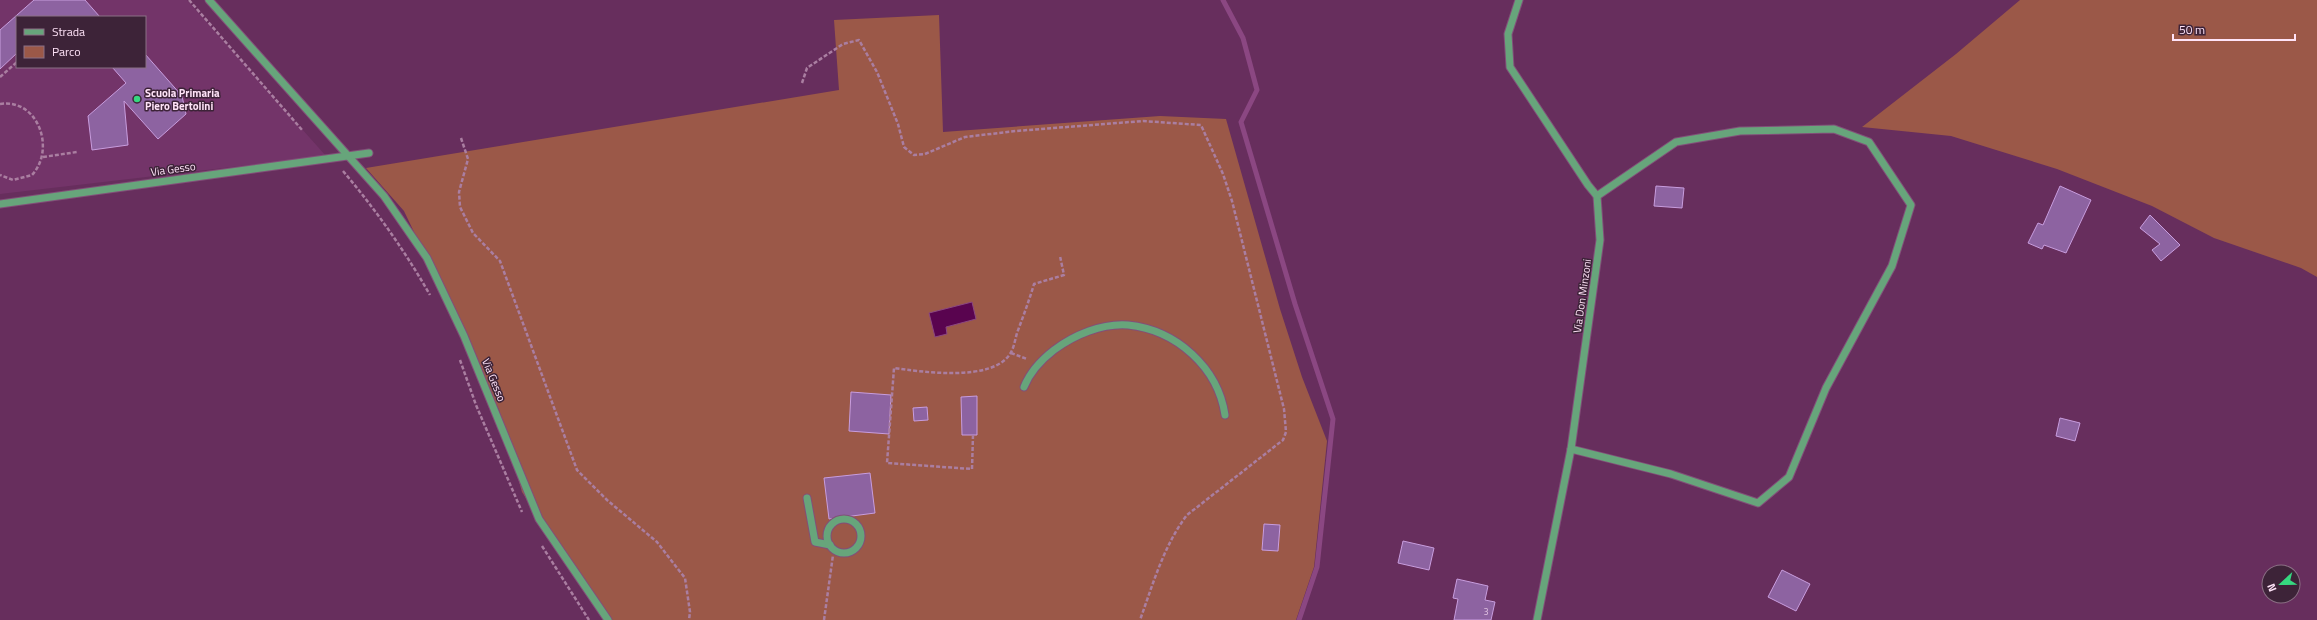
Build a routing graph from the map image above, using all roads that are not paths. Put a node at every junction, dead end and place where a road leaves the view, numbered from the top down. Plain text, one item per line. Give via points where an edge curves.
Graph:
1 (209, 0) edge
2 (1519, 0) edge
3 (369, 153) dead end
4 (349, 156) junction
5 (1597, 196) junction
6 (0, 204) edge
7 (1024, 387) dead end
8 (1225, 416) dead end
9 (1571, 449) junction
10 (807, 498) dead end
11 (832, 547) junction
12 (608, 620) edge
13 (1537, 620) edge

1 - 4 street, Via Gesso
2 - 5 street via 1508,34 1510,67
3 - 4 street, Via Gesso
4 - 6 street, Via Gesso
4 - 12 street, Via Gesso via 384,196 427,258 464,336 539,519
5 - 9 street, Via Don Minzoni via 1600,240
5 - 9 street via 1676,142 1740,131 1834,129 1869,142 1911,205 1892,266 1826,388 1789,477 1758,503 1671,474
7 - 8 street via 1029,375 1039,364 1065,343 1080,334 1127,325 1144,328 1177,342 1199,361 1216,383 1223,399
9 - 13 street, Via Don Minzoni
10 - 11 street via 815,542
11 - 11 street via 844,553 855,549 859,545 861,534 856,524 846,519 836,522 829,530 828,540

